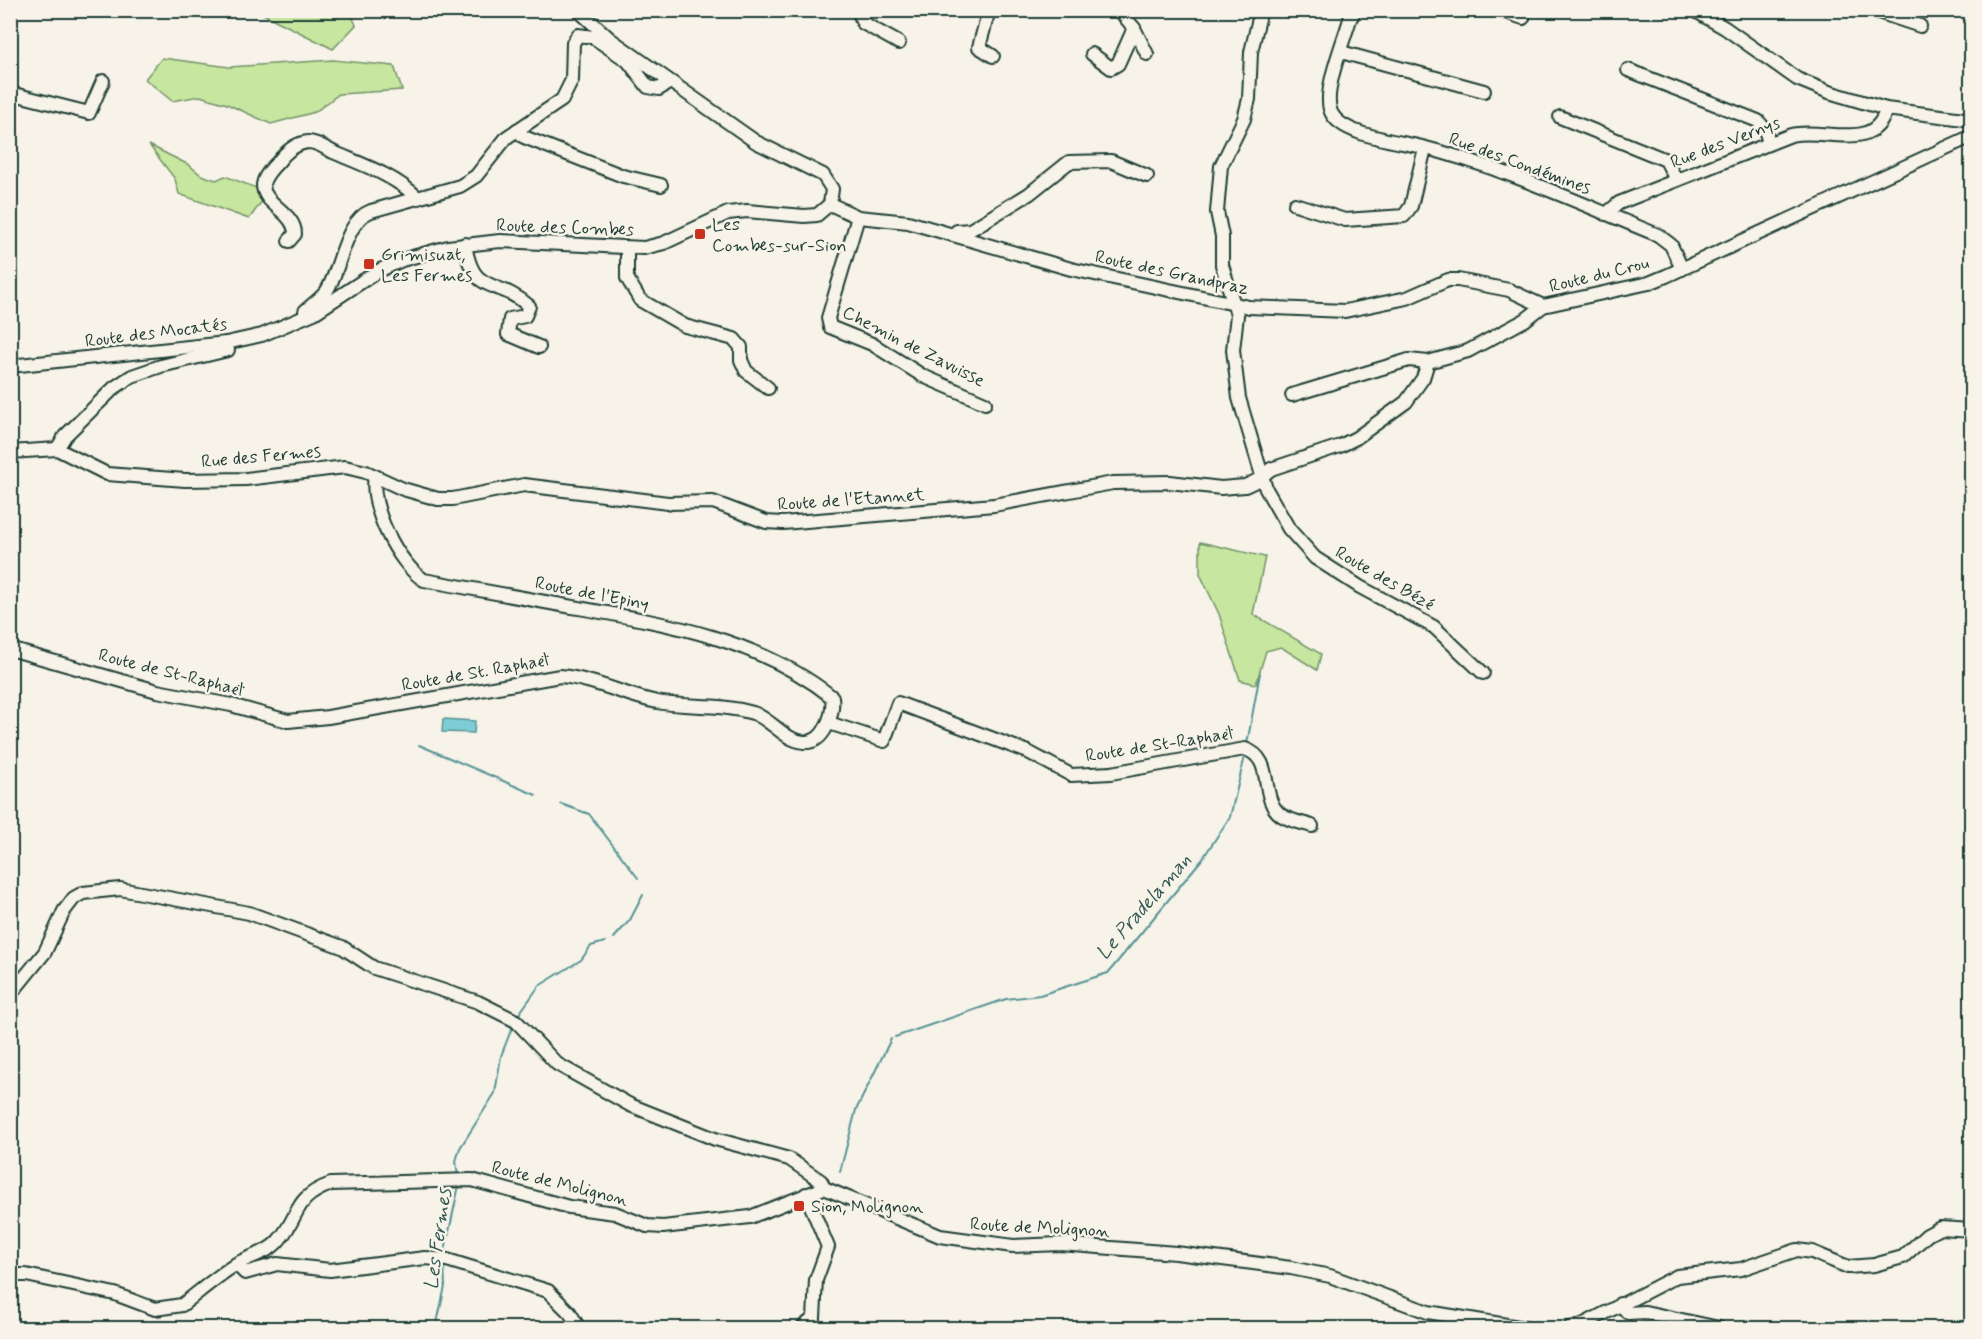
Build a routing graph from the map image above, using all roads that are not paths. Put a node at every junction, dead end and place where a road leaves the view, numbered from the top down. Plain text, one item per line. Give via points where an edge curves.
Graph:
1 (578, 10) edge
2 (858, 10) edge
3 (988, 10) edge
4 (1119, 10) edge
5 (1261, 10) edge
6 (1355, 10) edge
7 (1499, 10) edge
8 (1872, 10) edge
9 (1698, 11) edge
10 (1523, 18) dead end
11 (1920, 26) dead end
12 (1134, 28) junction
13 (899, 43) dead end
14 (1341, 52) junction
15 (1092, 54) dead end
16 (1147, 54) dead end
17 (993, 56) dead end
18 (1628, 70) dead end
19 (103, 81) dead end
20 (670, 82) junction
21 (1484, 92) dead end
22 (10, 93) edge
23 (1886, 110) junction
24 (1560, 117) dead end
25 (1971, 120) edge
26 (517, 130) junction
27 (1971, 136) edge
28 (1769, 143) junction
29 (1425, 148) junction
30 (1147, 176) dead end
31 (1676, 180) junction
32 (661, 185) dead end
33 (418, 198) junction
34 (830, 204) junction
35 (1294, 204) dead end
36 (1606, 214) junction
37 (858, 217) junction
38 (953, 235) junction
39 (288, 241) dead end
40 (465, 244) junction
41 (627, 249) junction
42 (1682, 269) junction
43 (1234, 305) junction
44 (1544, 306) junction
45 (302, 320) junction
46 (246, 339) junction
47 (540, 347) dead end
48 (1428, 362) junction
49 (10, 366) edge
50 (768, 388) dead end
51 (1292, 395) dead end
52 (986, 403) dead end
53 (57, 449) junction
54 (10, 452) edge
55 (1262, 475) junction
56 (375, 476) junction
57 (10, 649) edge
58 (1483, 673) dead end
59 (288, 721) joint
60 (829, 723) junction
61 (1312, 826) dead end
62 (10, 995) edge
63 (824, 1188) junction
64 (806, 1194) junction
65 (1971, 1230) edge
66 (236, 1264) junction
67 (10, 1275) edge
68 (1620, 1304) junction
69 (579, 1329) edge
70 (802, 1329) edge
71 (1525, 1329) edge
72 (1569, 1329) edge
73 (1719, 1329) edge

1 - 20 street via 598,31
2 - 13 street via 862,22
3 - 17 street via 979,47
4 - 12 street
5 - 43 street, Route des Bézé via 1251,52 1246,112 1218,179 1222,265
6 - 14 street, Rue des Condémines
7 - 10 street
8 - 11 street
9 - 23 street via 1797,79
12 - 15 street via 1118,64 1112,68
12 - 16 street
14 - 21 street
14 - 29 street, Rue des Condémines via 1328,101 1335,120 1362,133
18 - 28 street via 1758,121
19 - 22 street via 89,113
20 - 26 street via 659,89 648,87 628,61 593,37 578,35 573,43 572,80 566,94 555,106
20 - 34 street via 770,151 823,175 832,189
23 - 25 street
23 - 28 street, Rue des Vernys via 1882,124 1869,133 1798,134
24 - 31 street via 1666,160
26 - 32 street via 524,137 623,176
26 - 33 street via 476,176 460,186
27 - 42 street, Route du Crou
28 - 31 street, Rue des Vernys
29 - 35 street via 1411,206 1404,216 1345,220
29 - 36 street, Rue des Condémines via 1472,160
30 - 38 street via 1111,161 1069,162 1029,194 970,230
31 - 36 street, Rue des Vernys via 1619,203
33 - 39 street via 364,164 317,144 299,144 281,158 264,183 268,196 294,225 295,234
33 - 45 street via 360,216 326,292 303,312
34 - 37 street, Route des Grandpraz
34 - 41 street, Route des Combes via 810,216 728,213 664,243
36 - 42 street, Rue des Condémines via 1663,237
37 - 38 street, Route des Grandpraz via 908,222
37 - 52 street, Chemin de Zavuisse via 828,318 830,327 872,344 924,376
38 - 43 street, Route des Grandpraz via 1071,269
40 - 41 street, Route des Combes via 509,242
40 - 45 street, Route des Combes via 390,265
40 - 47 street via 469,267 476,278 529,306 525,316 510,319 508,334
41 - 50 street via 627,278 640,300 685,326 734,339 741,347 746,371
42 - 44 street, Route du Crou via 1649,283
43 - 44 street, Route des Grandpraz via 1345,311 1407,298 1448,280 1458,280 1509,290
43 - 55 street, Route des Bézé via 1237,329 1233,350 1239,398
44 - 48 street, Route du Crou via 1468,351
45 - 46 street, Route des Mocatés
46 - 49 street, Route des Mocatés
46 - 53 street via 241,348 209,353 132,376 114,388 65,436
48 - 51 street, Route du Crou via 1409,360
48 - 55 street via 1411,396 1373,426 1340,446
53 - 54 street
53 - 56 street, Rue des Fermes via 116,476 210,481 345,467
55 - 56 street, Route de l'Etannet via 1250,485 1238,488 1170,482 1113,483 994,505 783,523 766,522 713,502 668,503 524,485 438,499
55 - 58 street, Route des Bézé via 1279,514 1315,558 1434,627
56 - 60 street, Route de l'Epiny via 374,494 389,533 406,565 423,580 708,635 754,652 815,684 832,697
57 - 59 street, Route de St-Raphaël via 157,691
59 - 60 street, Route de St. Raphaël via 560,676 657,702 716,705 755,714 804,742 816,739
60 - 61 street, Route de St-Raphaël via 884,741 898,704 1028,752 1071,775 1112,773 1245,749 1263,763 1276,810
62 - 63 street via 45,952 64,911 83,893 120,889 249,912 342,947 374,968 478,1002 516,1021 557,1064 630,1105 716,1139 789,1159 821,1181
63 - 64 street, Route de Molignon
63 - 71 street, Route de Molignon via 947,1238 1013,1246 1060,1244 1176,1253 1281,1267 1330,1276 1428,1312
64 - 66 street, Route de Molignon via 750,1217 647,1226 615,1213 459,1180 344,1184 319,1189 298,1206 279,1241
64 - 70 street via 828,1247 816,1280 814,1318
65 - 68 street via 1940,1228 1903,1257 1874,1265 1848,1267 1797,1250 1741,1269 1677,1276
66 - 67 street, Route de Molignon via 182,1305 164,1309 105,1292
66 - 69 street via 245,1273 277,1264 330,1270 425,1258 444,1260 548,1291 570,1313
68 - 72 street
68 - 73 street via 1634,1314 1645,1312

